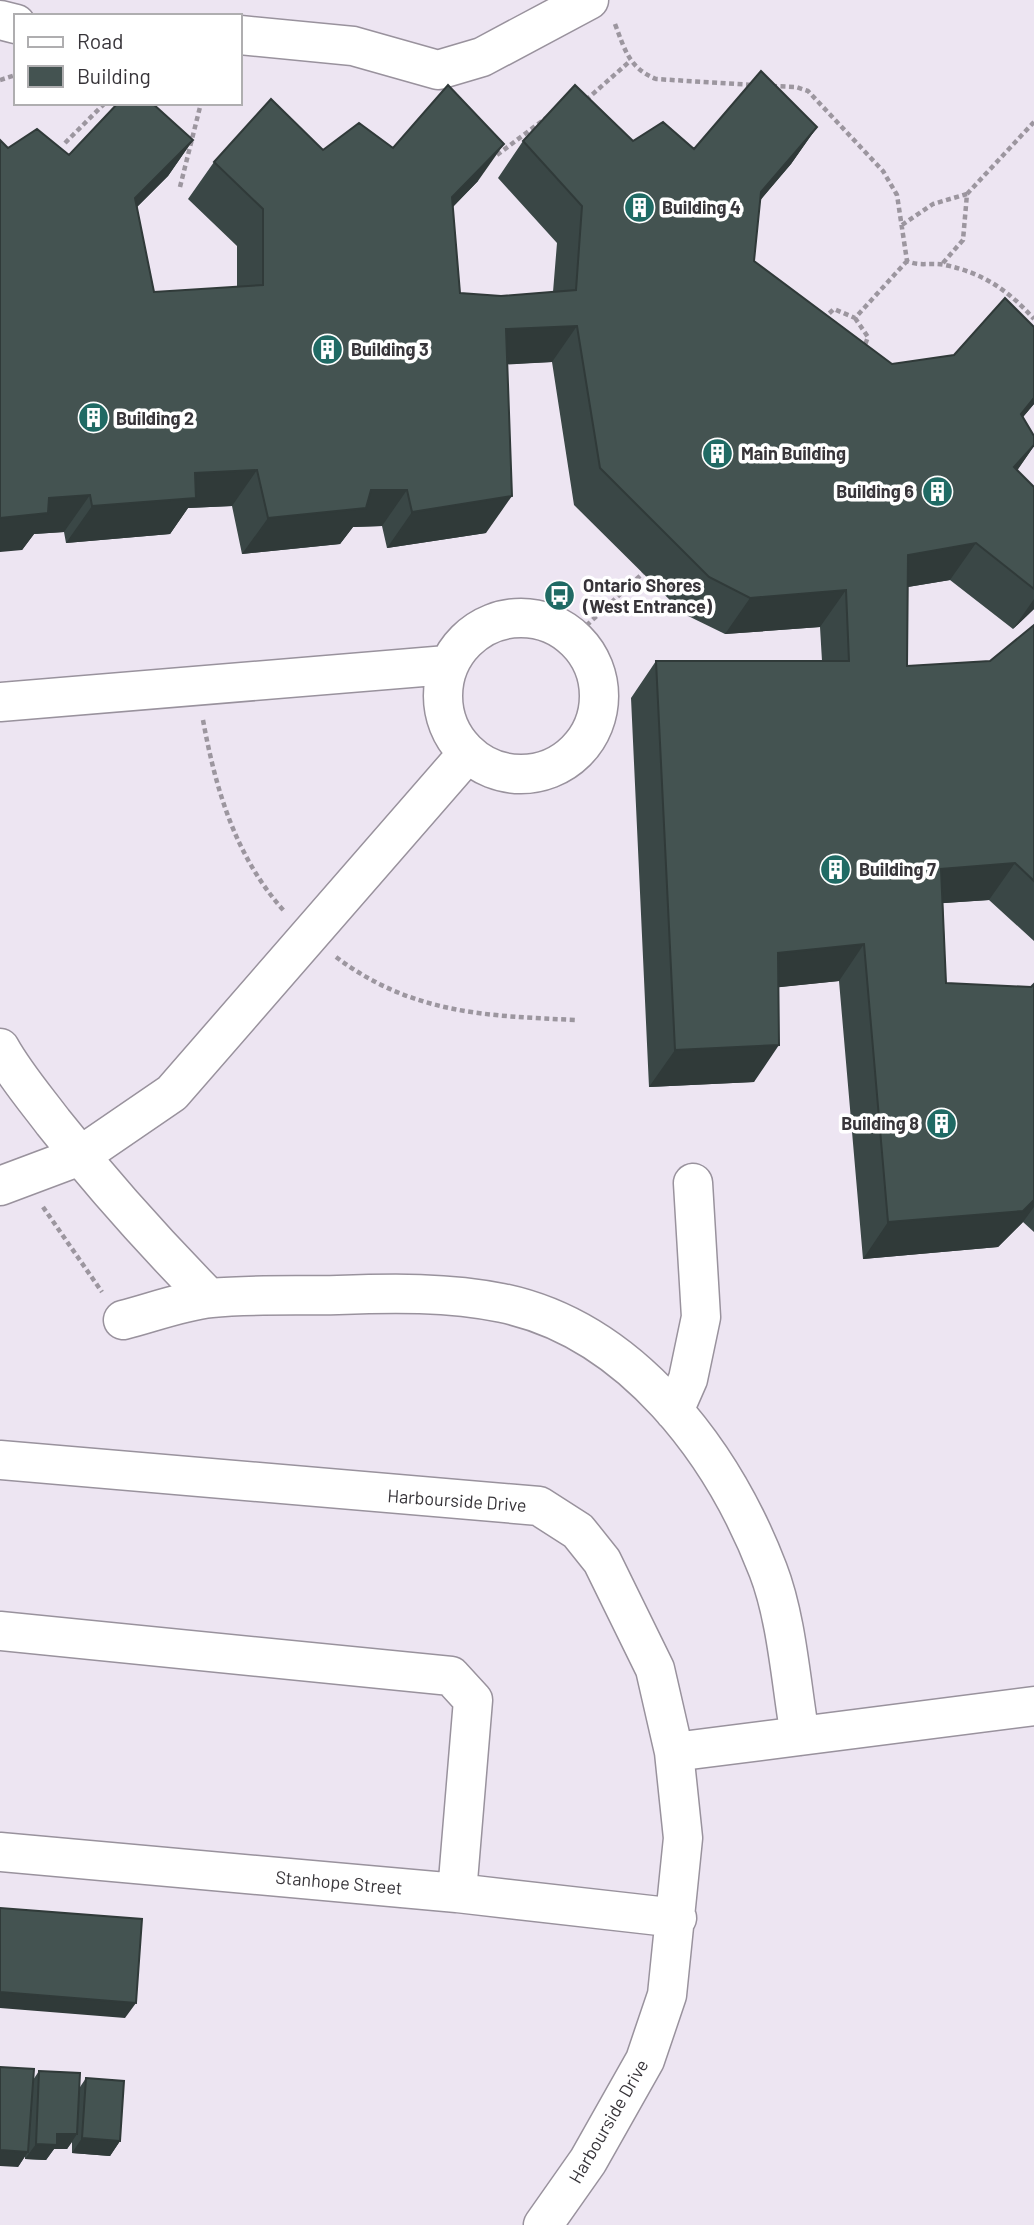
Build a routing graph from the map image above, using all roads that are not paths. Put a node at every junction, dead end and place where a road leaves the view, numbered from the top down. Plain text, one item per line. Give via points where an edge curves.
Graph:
1 (600, 6) edge
2 (242, 35) edge
3 (438, 70) junction
4 (460, 102) edge
5 (447, 665) junction
6 (0, 702) edge
7 (467, 754) junction
8 (0, 1048) edge
9 (80, 1156) junction
10 (12, 1182) edge
11 (693, 1183) dead end
12 (209, 1298) junction
13 (124, 1320) road end
14 (674, 1411) junction
15 (0, 1460) edge
16 (0, 1631) edge
17 (1034, 1706) edge
18 (800, 1736) junction
19 (674, 1752) junction
20 (0, 1852) edge
21 (457, 1893) junction
22 (677, 1918) junction
23 (543, 2225) edge

1 - 3 street via 482,57
2 - 3 street via 353,46
3 - 4 street
5 - 6 street
5 - 7 street via 445,713
5 - 7 street via 464,642 486,625 528,617 555,624 574,637 591,659 600,685 600,706 591,732 576,752 554,768 533,774 505,773
7 - 9 street via 172,1093
8 - 9 street
9 - 10 street
9 - 12 street via 144,1232
11 - 14 street via 701,1317 688,1379
12 - 13 street
12 - 14 street via 406,1293 500,1303 578,1333 607,1351
14 - 18 street via 730,1489 769,1573
15 - 19 street, Harbourside Drive via 539,1506 578,1531 602,1561 655,1670
16 - 21 street via 451,1676 473,1700
17 - 18 street
18 - 19 street
19 - 22 street, Harbourside Drive via 683,1838
20 - 21 street, Stanhope Street
21 - 22 street, Stanhope Street
22 - 23 street, Harbourside Drive via 667,1995 645,2060 588,2161

